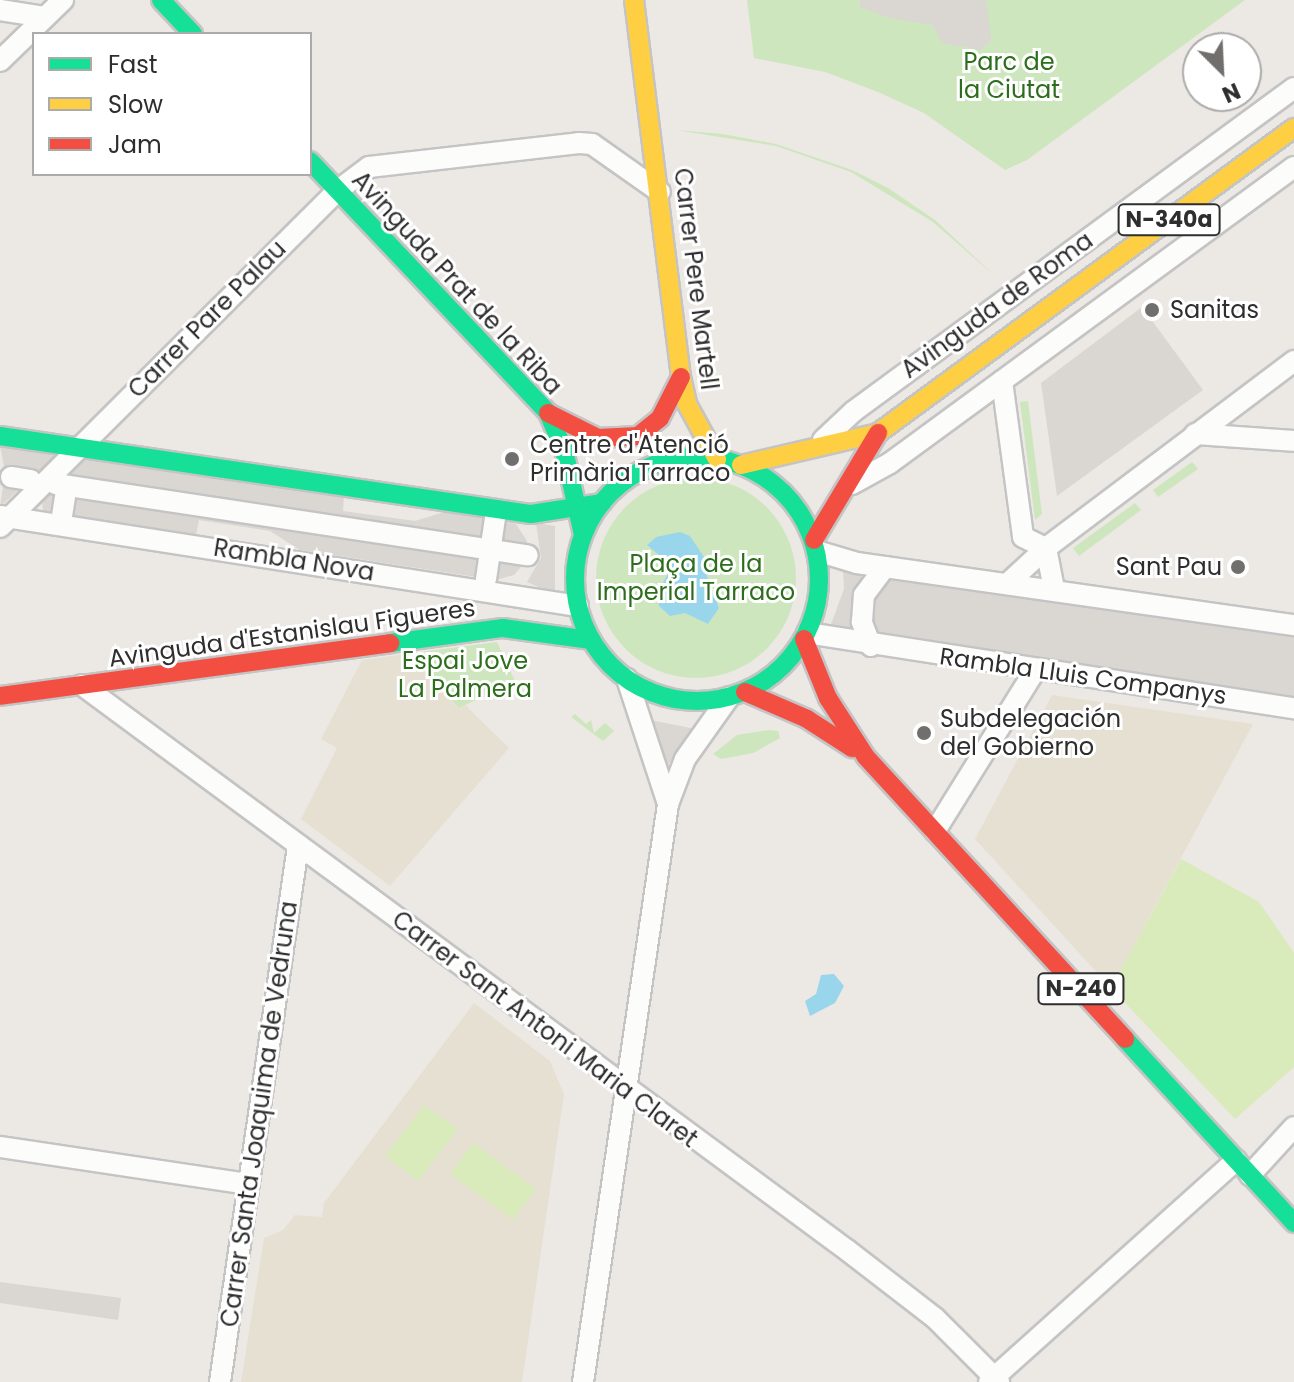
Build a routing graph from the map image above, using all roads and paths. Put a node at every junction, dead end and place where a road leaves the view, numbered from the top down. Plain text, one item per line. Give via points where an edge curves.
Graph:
1 (63, 0) edge
2 (161, 0) edge
3 (634, 0) edge
4 (0, 10) edge
5 (45, 17) junction
6 (191, 32) edge
7 (0, 61) edge
8 (1294, 88) edge
9 (1294, 128) edge
10 (312, 163) edge
11 (1294, 167) edge
12 (337, 191) junction
13 (660, 192) junction
14 (1294, 361) edge
15 (681, 377) junction
16 (1002, 381) junction
17 (548, 413) junction
18 (878, 433) junction
19 (1195, 434) junction
20 (0, 436) edge
21 (1294, 441) edge
22 (822, 442) junction
23 (77, 447) junction
24 (717, 459) junction
25 (741, 465) junction
26 (850, 486) junction
27 (602, 503) junction
28 (577, 507) junction
29 (62, 516) dead end
30 (495, 518) dead end
31 (3, 520) edge
32 (583, 535) junction
33 (815, 546) junction
34 (1046, 548) junction
35 (490, 549) junction
36 (528, 555) dead end
37 (885, 567) junction
38 (486, 579) dead end
39 (1008, 583) junction
40 (1054, 589) junction
41 (578, 606) junction
42 (1294, 625) edge
43 (806, 636) junction
44 (591, 640) junction
45 (871, 646) junction
46 (1036, 669) junction
47 (627, 679) junction
48 (82, 685) junction
49 (737, 695) junction
50 (0, 696) edge
51 (1294, 708) edge
52 (866, 757) junction
53 (668, 804) junction
54 (935, 831) junction
55 (298, 846) junction
56 (624, 1088) junction
57 (1294, 1127) edge
58 (0, 1147) edge
59 (1243, 1167) junction
60 (247, 1184) junction
61 (1294, 1223) edge
62 (994, 1380) edge
63 (220, 1382) edge
64 (583, 1382) edge

1 - 5 street
2 - 6 main road
3 - 13 main road, Carrer Pere Martell
4 - 5 street
5 - 7 street
8 - 22 street, Avinguda de Roma via 854,411
9 - 18 main road, Avinguda de Roma / N-340a
10 - 12 main road, Avinguda Prat de la Riba
11 - 16 street, Avinguda de Roma
12 - 13 street, Carrer Pare Palau via 369,167 579,143 592,144
12 - 17 main road, Avinguda Prat de la Riba
12 - 23 street, Carrer Pare Palau
13 - 15 main road, Carrer Pere Martell
14 - 19 street
15 - 17 main road via 660,418 638,436 598,438
15 - 24 main road, Carrer Pere Martell via 687,404
16 - 26 street, Avinguda de Roma
16 - 34 street via 1023,537
17 - 28 main road, Avinguda Prat de la Riba via 564,450
18 - 22 main road, Avinguda de Roma / N-340a
18 - 26 main road, Avinguda de Roma / N-340a
19 - 21 street
19 - 34 street
20 - 23 main road
22 - 25 main road, Avinguda de Roma / N-340a
23 - 28 main road via 511,511
23 - 31 street, Rambla Nova
24 - 25 main road
24 - 27 main road via 656,465 624,482
25 - 33 main road via 786,494
26 - 33 main road, Avinguda de Roma / N-340a
27 - 28 main road
27 - 32 main road
28 - 32 main road, Avinguda Prat de la Riba
29 - 35 street, Rambla Nova via 61,485
30 - 35 street
31 - 41 street, Rambla Nova
32 - 41 main road via 575,571
33 - 37 street
33 - 43 main road via 819,595
34 - 39 street
34 - 40 street
35 - 36 street, Rambla Nova
35 - 38 street
37 - 39 street
37 - 45 street via 869,582 862,603
39 - 40 street
40 - 42 street
41 - 44 main road
43 - 45 street, Rambla Lluis Companys
43 - 49 main road via 783,667
43 - 52 main road, N-240 via 828,698
44 - 47 main road
44 - 48 main road, Avinguda d'Estanislau Figueres via 503,628
45 - 46 street, Rambla Lluis Companys
46 - 51 street, Rambla Lluis Companys
46 - 54 street
47 - 49 main road via 676,700
47 - 53 street
48 - 50 main road, Avinguda d'Estanislau Figueres
48 - 55 street, Carrer Sant Antoni Maria Claret
49 - 52 main road, N-240 via 807,719
49 - 53 street via 685,759
52 - 54 main road, N-240
53 - 56 street
54 - 59 main road, N-240
55 - 56 street, Carrer Sant Antoni Maria Claret
55 - 60 street, Carrer Santa Joaquima de Vedruna
56 - 62 street, Carrer Sant Antoni Maria Claret via 935,1318
56 - 64 street
57 - 59 street
58 - 60 street
59 - 61 main road, N-240
59 - 62 street
60 - 63 street, Carrer Santa Joaquima de Vedruna

